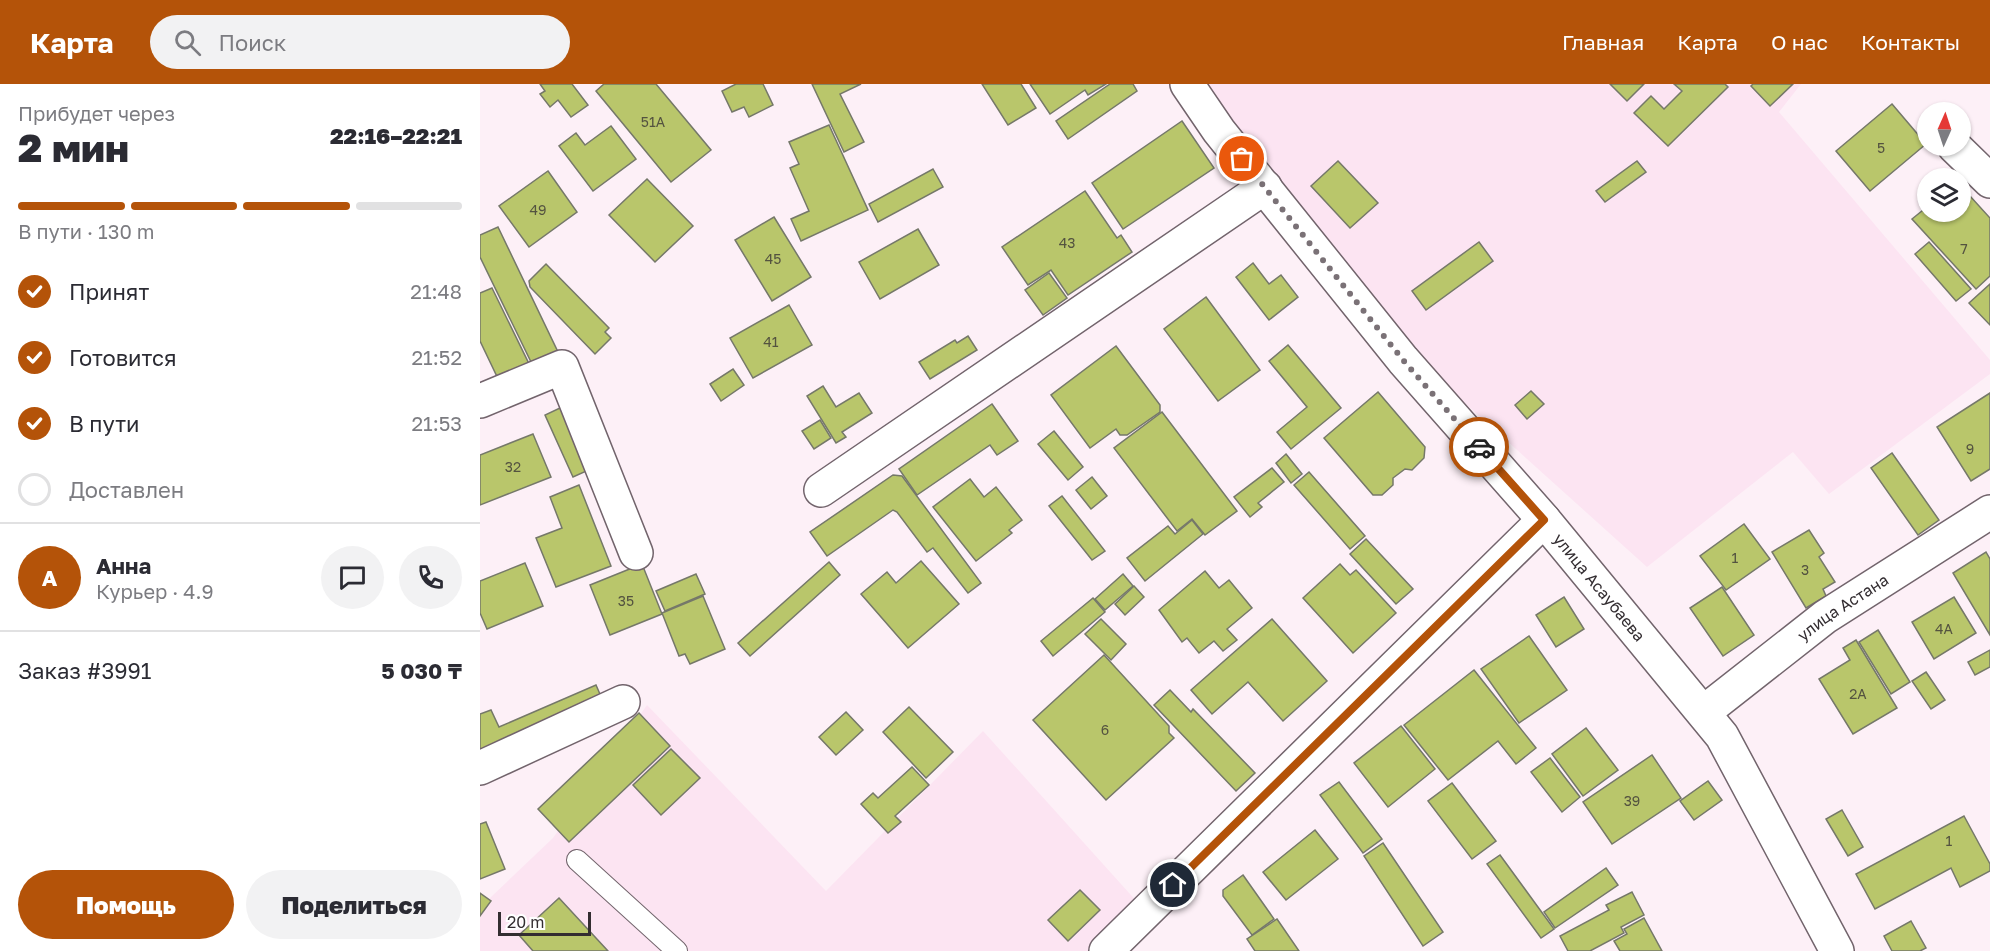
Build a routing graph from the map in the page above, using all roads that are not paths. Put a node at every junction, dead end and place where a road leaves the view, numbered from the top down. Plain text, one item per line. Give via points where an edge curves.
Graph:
1 (1187, 84) edge
2 (1964, 156) edge
3 (1990, 182) edge
4 (1265, 187) junction
5 (480, 401) edge
6 (821, 490) dead end
7 (1990, 512) edge
8 (1544, 520) junction
9 (636, 552) dead end
10 (623, 702) dead end
11 (1704, 712) junction
12 (480, 768) edge
13 (577, 860) dead end
14 (677, 951) edge
15 (1106, 951) edge
16 (1836, 951) edge

1 - 4 street, улица Асаубаева
2 - 3 street
4 - 6 street
4 - 8 street, улица Асаубаева via 1403,360
5 - 9 street via 562,367
7 - 11 street, улица Астана via 1825,617
8 - 11 street, улица Асаубаева
8 - 15 street
10 - 12 street
11 - 16 street, улица Асаубаева via 1742,770
13 - 14 lane

